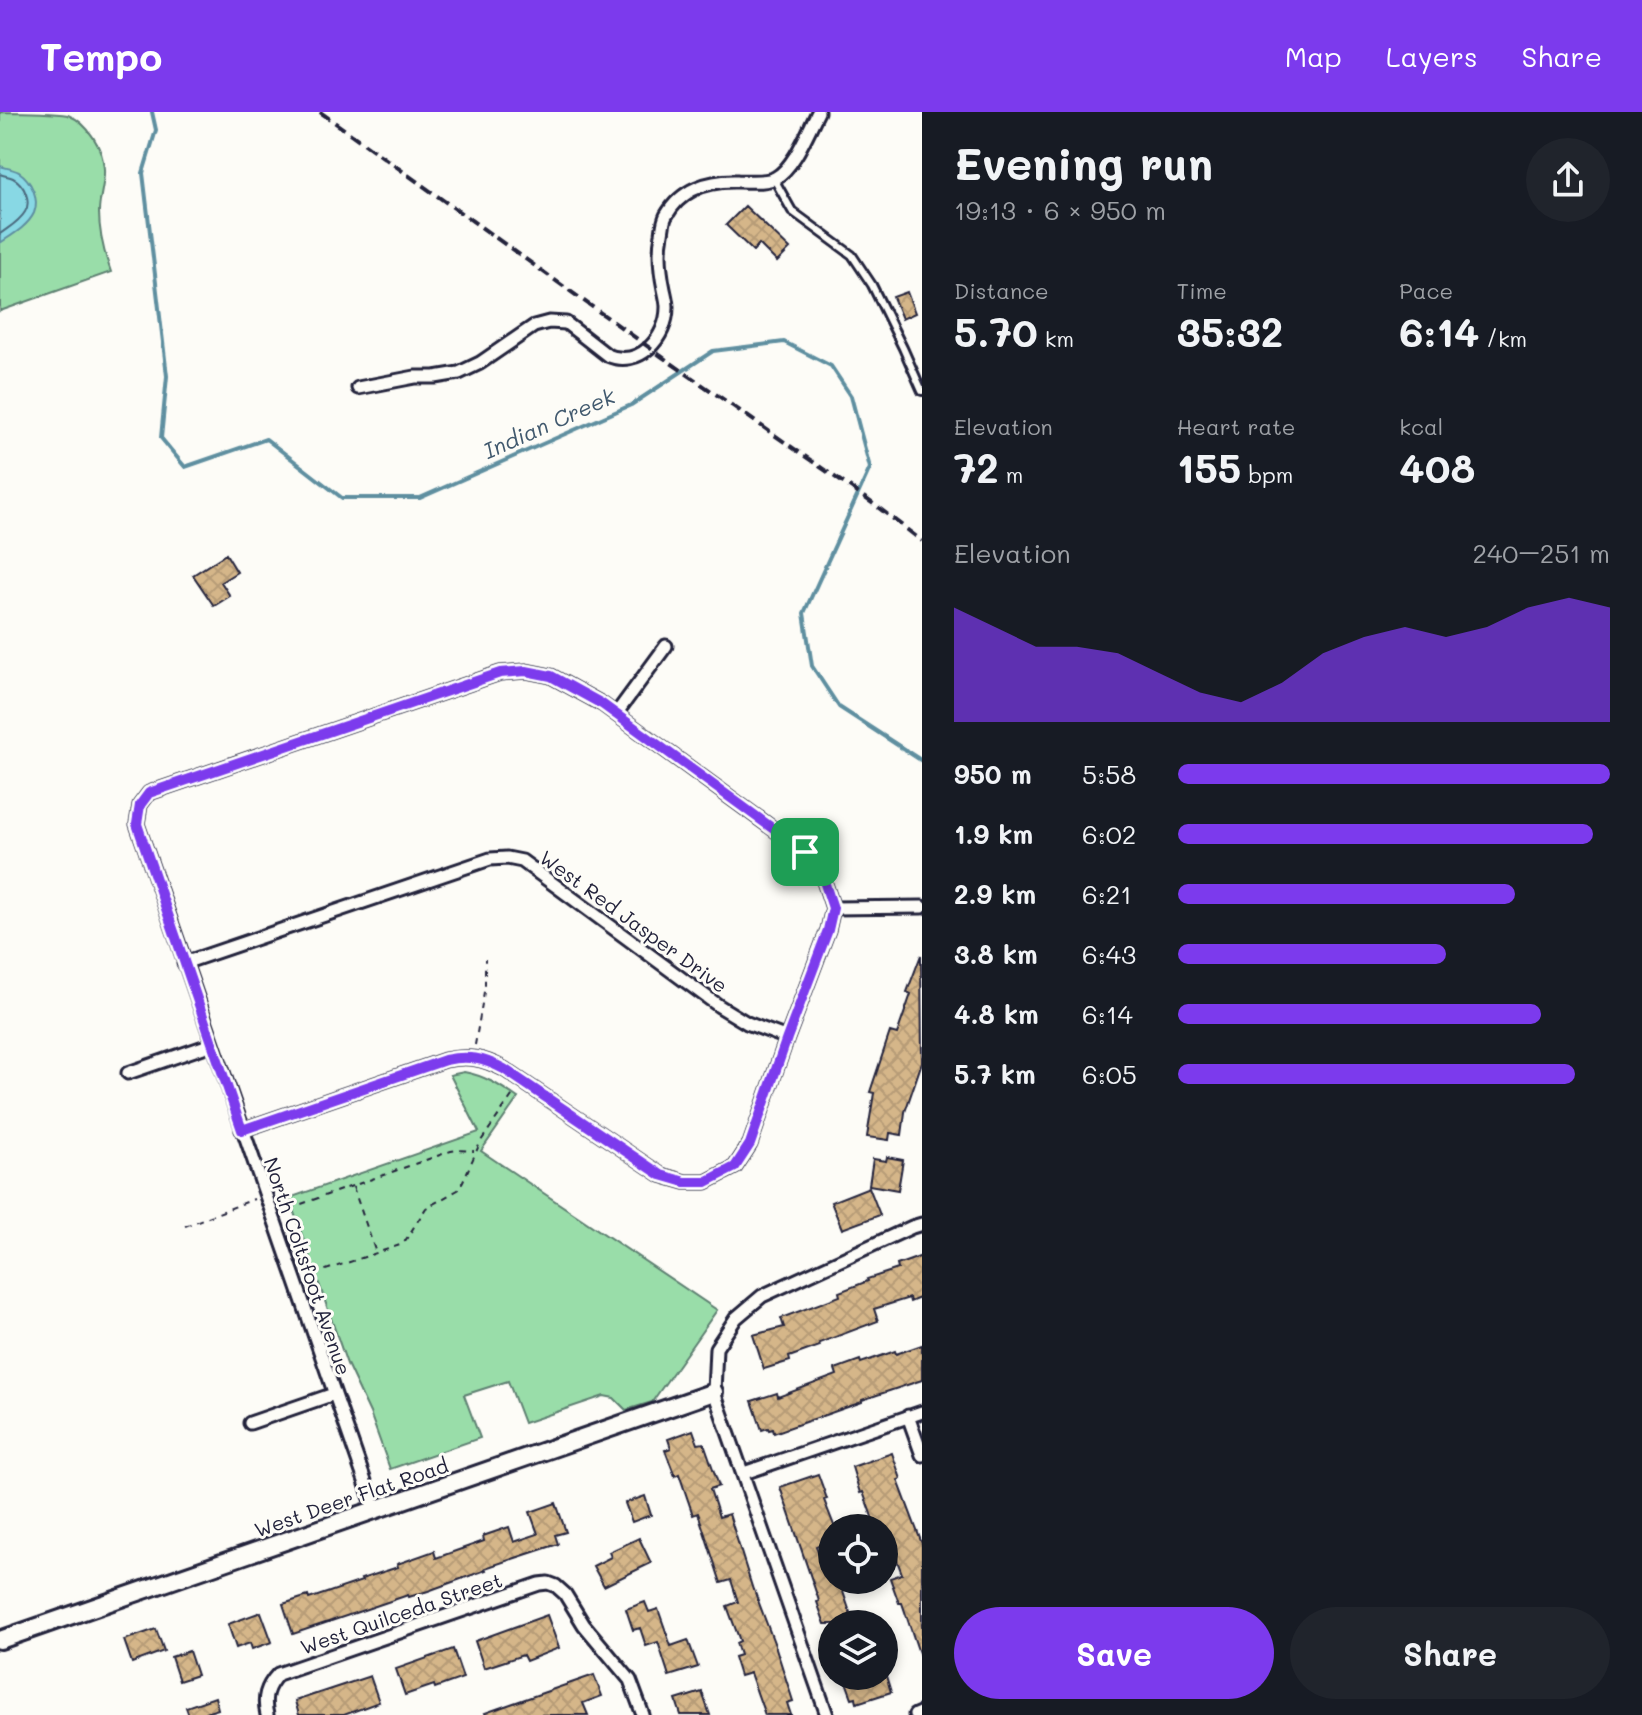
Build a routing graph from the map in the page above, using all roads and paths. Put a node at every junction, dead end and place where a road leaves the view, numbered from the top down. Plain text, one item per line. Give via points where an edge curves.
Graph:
1 (818, 112) edge
2 (774, 179) junction
3 (358, 388) dead end
4 (922, 391) edge
5 (666, 646) dead end
6 (616, 714) junction
7 (922, 907) edge
8 (833, 908) junction
9 (485, 959) dead end
10 (184, 963) junction
11 (787, 1038) junction
12 (212, 1044) junction
13 (473, 1057) junction
14 (128, 1073) dead end
15 (515, 1092) dead end
16 (242, 1130) junction
17 (476, 1151) junction
18 (353, 1186) junction
19 (254, 1199) dead end
20 (290, 1208) dead end
21 (922, 1224) edge
22 (185, 1226) dead end
23 (376, 1253) junction
24 (314, 1274) dead end
25 (714, 1392) junction
26 (334, 1394) junction
27 (922, 1412) edge
28 (908, 1416) junction
29 (250, 1423) dead end
30 (922, 1455) edge
31 (744, 1473) junction
32 (375, 1510) junction
33 (0, 1640) edge
34 (922, 1712) edge
35 (267, 1715) edge
36 (643, 1715) edge
37 (827, 1715) edge
38 (915, 1715) edge

1 - 2 street via 790,165
2 - 3 street via 700,185 678,199 664,219 659,248 667,308 662,332 642,355 615,358 566,323 549,322 459,373
2 - 4 lane via 792,211 852,255
5 - 6 street
6 - 8 street via 805,852 822,875
6 - 10 street, North Coltsfoot Avenue via 551,676 500,673 149,793 140,805 137,824
7 - 8 street
8 - 11 street
9 - 13 path
10 - 11 street, West Red Jasper Drive via 490,859 507,858 522,861 719,1006
10 - 12 street, North Coltsfoot Avenue
11 - 13 street via 750,1144 735,1167 706,1182 661,1175 504,1069
12 - 14 street
12 - 16 street, North Coltsfoot Avenue
13 - 16 street via 445,1060
15 - 17 path
16 - 26 street, North Coltsfoot Avenue
17 - 18 path via 451,1151
17 - 23 path via 458,1190 426,1208 405,1241
18 - 20 path
18 - 23 path
19 - 22 path
21 - 25 street via 762,1296 736,1318 716,1348
23 - 24 path
25 - 31 street
25 - 32 street, West Deer Flat Road
26 - 29 street
26 - 32 street, North Coltsfoot Avenue
27 - 28 street
28 - 30 street
28 - 31 street
31 - 37 street
32 - 33 street, West Deer Flat Road
34 - 38 street
35 - 36 street, West Quilceda Street via 266,1691 278,1674 548,1583 565,1594 630,1680

